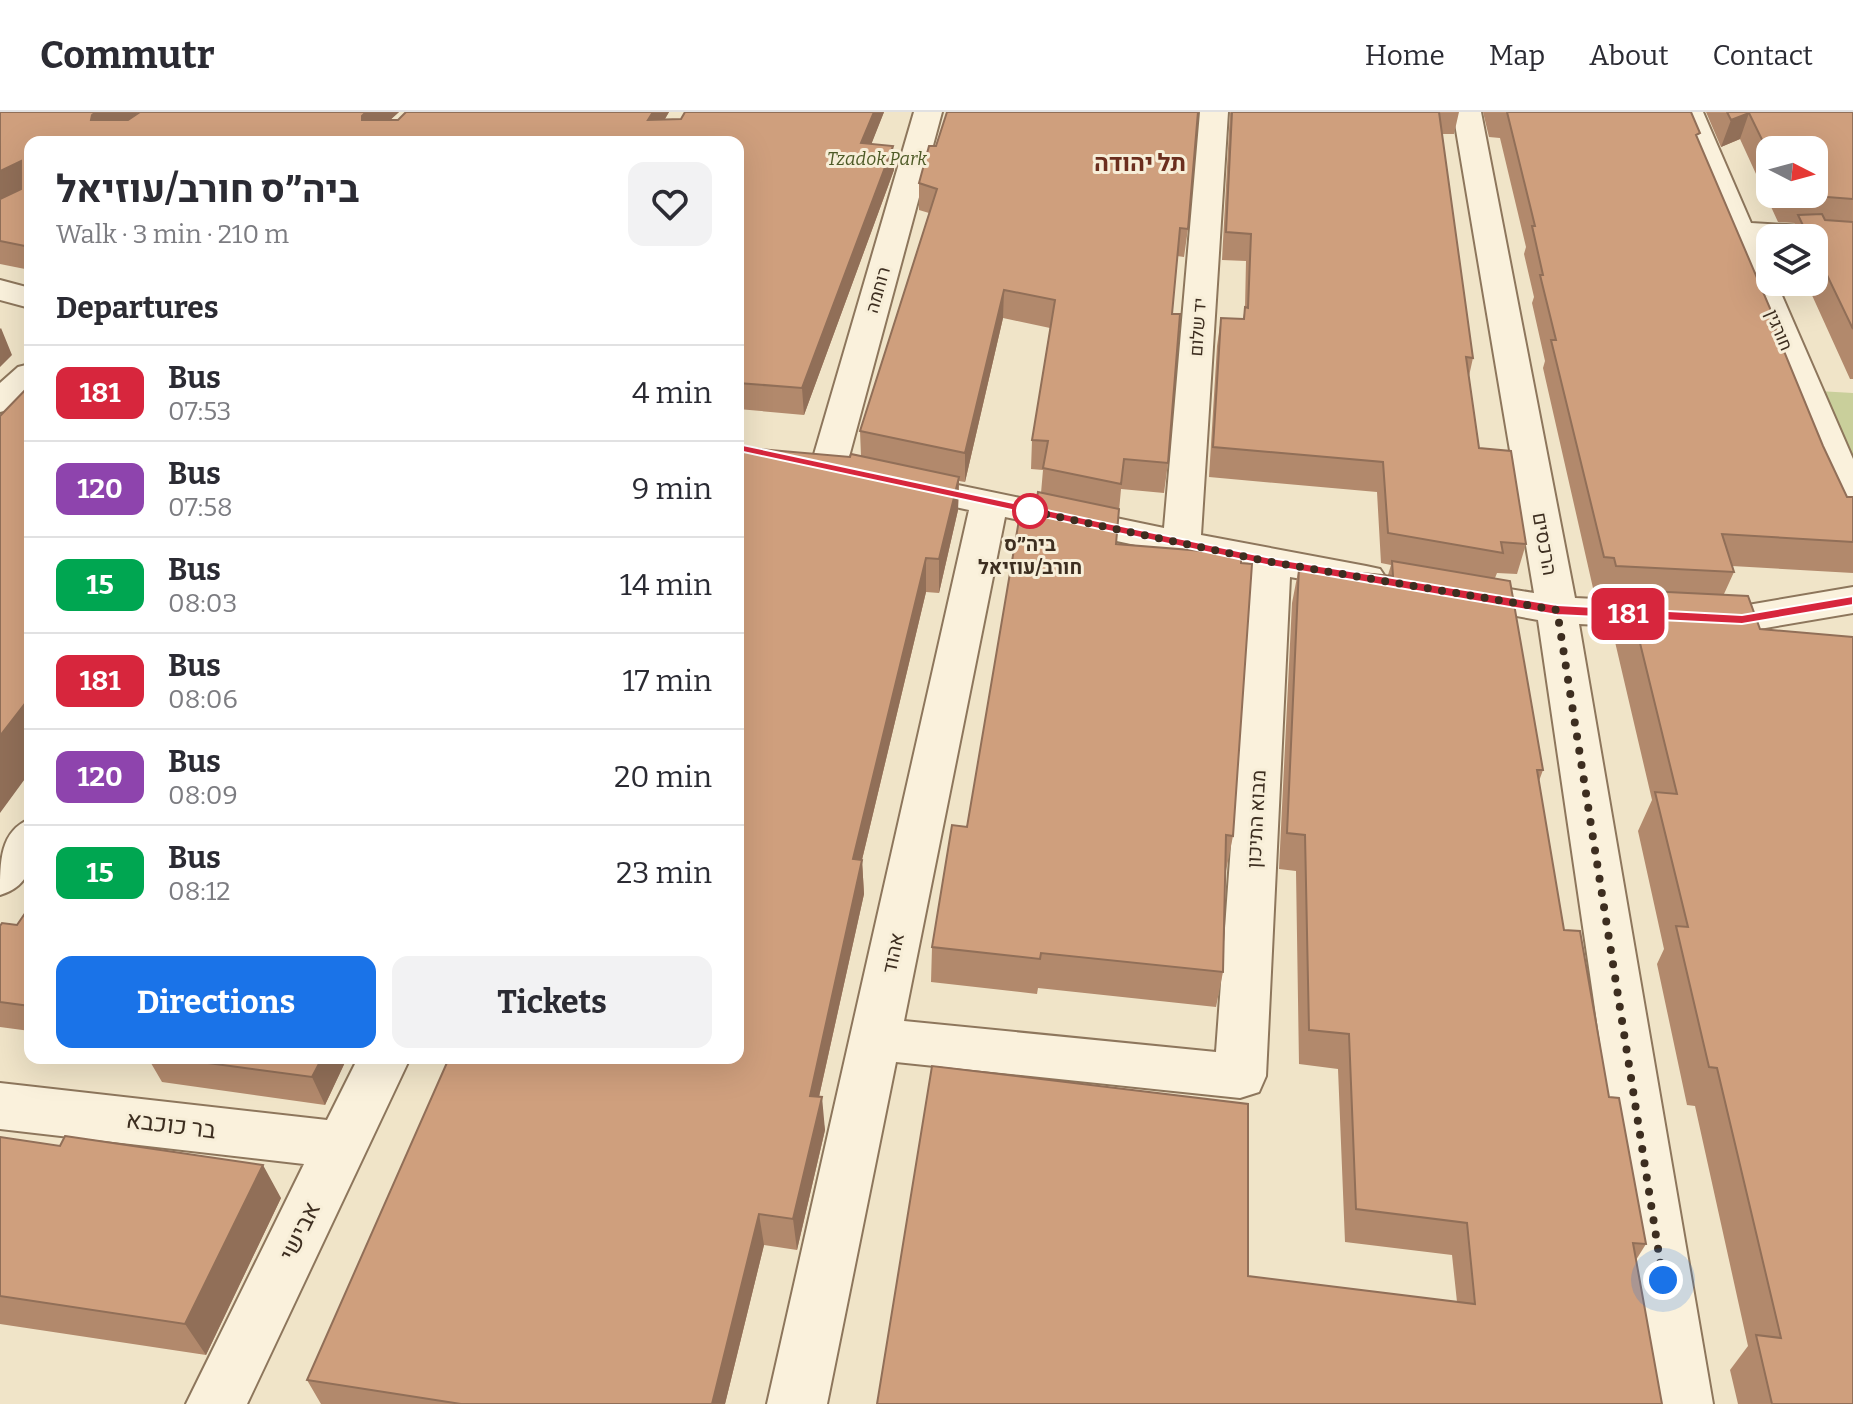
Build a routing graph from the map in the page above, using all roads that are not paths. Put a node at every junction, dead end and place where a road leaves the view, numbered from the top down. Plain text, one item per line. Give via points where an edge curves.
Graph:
1 (928, 112) edge
2 (1214, 112) edge
3 (1467, 112) edge
4 (1689, 112) edge
5 (1738, 231) junction
6 (1853, 238) edge
7 (0, 290) edge
8 (24, 296) edge
9 (24, 380) edge
10 (0, 402) edge
11 (989, 502) junction
12 (1853, 502) edge
13 (1182, 541) junction
14 (1271, 562) junction
15 (1853, 600) edge
16 (1557, 610) junction
17 (24, 844) edge
18 (0, 877) edge
19 (875, 1039) junction
20 (381, 1064) edge
21 (0, 1106) edge
22 (341, 1145) junction
23 (216, 1404) edge
24 (797, 1404) edge
25 (1683, 1404) edge

1 - 11 street, רוחמה via 838,470
2 - 13 street, יד שלום
3 - 16 street, הרכסים
4 - 5 street, חורגין
5 - 6 street
5 - 12 street, חורגין
7 - 8 street
9 - 10 street
11 - 13 street
11 - 19 street, אהוד
13 - 14 street
14 - 16 street
14 - 19 street, מבוא התיכון via 1240,1076
15 - 16 street via 1742,619
16 - 25 street, הרכסים
17 - 18 street
19 - 24 street, אהוד
20 - 22 street, אבישי
21 - 22 street, בר כוכבא
22 - 23 street, אבישי

